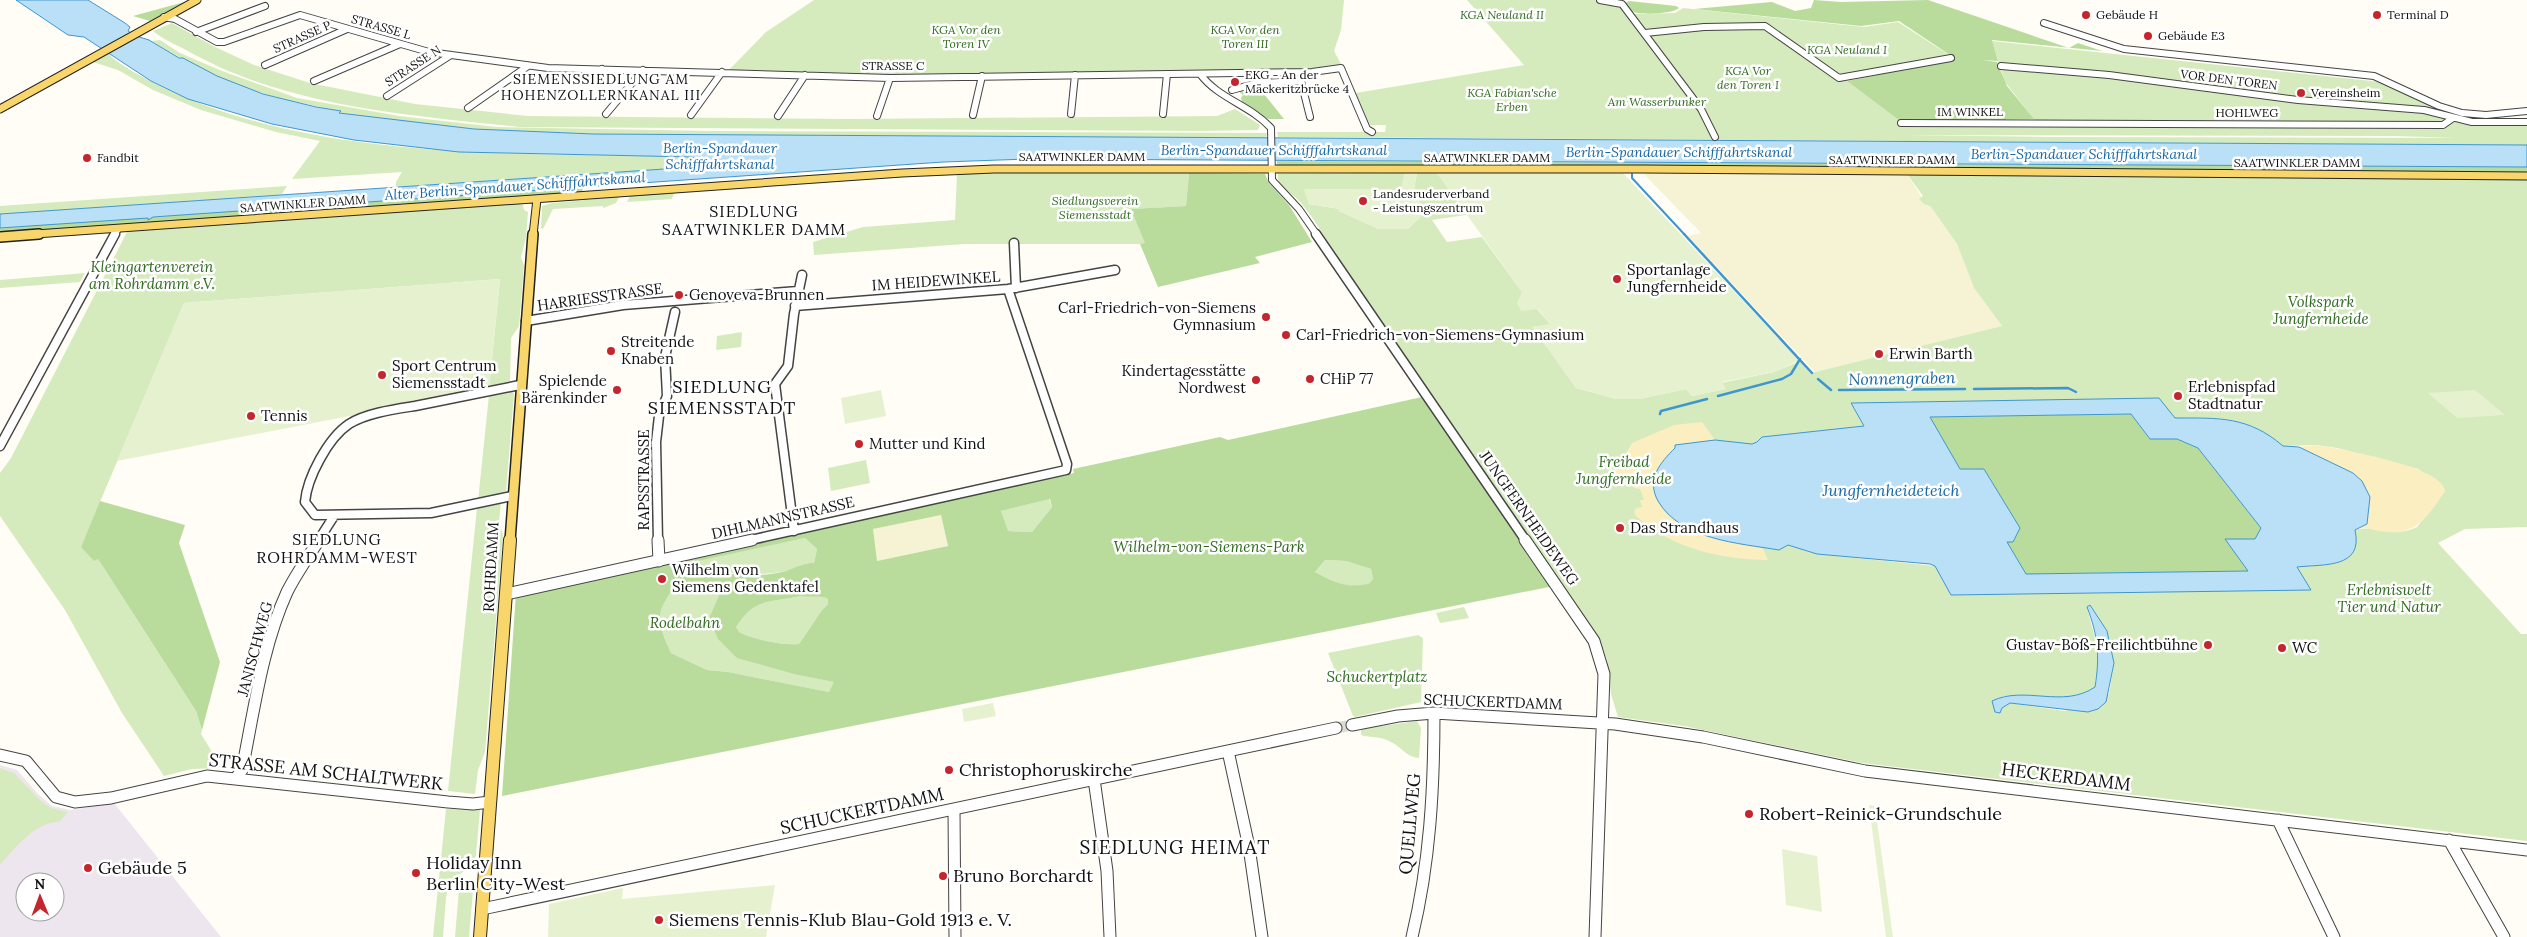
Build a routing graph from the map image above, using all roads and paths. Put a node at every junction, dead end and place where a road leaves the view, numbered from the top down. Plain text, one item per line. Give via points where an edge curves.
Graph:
1 (197, 0) edge
2 (1600, 0) edge
3 (265, 6) dead end
4 (164, 17) junction
5 (2044, 22) dead end
6 (2059, 28) joint
7 (347, 29) junction
8 (196, 32) junction
9 (1644, 33) junction
10 (400, 44) junction
11 (451, 54) junction
12 (1951, 58) dead end
13 (265, 65) dead end
14 (528, 66) junction
15 (2001, 66) dead end
16 (602, 69) junction
17 (644, 70) junction
18 (722, 72) junction
19 (1167, 74) junction
20 (1200, 74) junction
21 (805, 75) junction
22 (1075, 75) junction
23 (982, 76) junction
24 (890, 78) junction
25 (1838, 78) joint
26 (314, 81) dead end
27 (591, 81) dead end
28 (1232, 90) junction
29 (1214, 92) junction
30 (387, 96) dead end
31 (1236, 104) junction
32 (468, 108) dead end
33 (0, 109) edge
34 (2527, 110) edge
35 (606, 114) dead end
36 (1071, 114) dead end
37 (1163, 114) dead end
38 (691, 115) dead end
39 (973, 115) dead end
40 (778, 116) dead end
41 (877, 116) dead end
42 (1310, 117) dead end
43 (2453, 118) junction
44 (2527, 122) edge
45 (1901, 123) dead end
46 (2039, 124) joint
47 (1372, 132) dead end
48 (1715, 137) dead end
49 (1272, 168) junction
50 (2527, 176) edge
51 (537, 199) junction
52 (118, 229) junction
53 (0, 237) edge
54 (1014, 243) dead end
55 (1115, 270) dead end
56 (802, 274) dead end
57 (1012, 288) junction
58 (798, 291) junction
59 (676, 306) junction
60 (795, 306) junction
61 (526, 321) junction
62 (520, 385) junction
63 (0, 446) edge
64 (1066, 470) joint
65 (512, 496) junction
66 (334, 516) junction
67 (794, 531) junction
68 (659, 561) junction
69 (506, 594) junction
70 (1434, 713) junction
71 (1604, 723) junction
72 (1352, 725) tunnel mouth
73 (1336, 728) tunnel mouth
74 (1228, 751) junction
75 (0, 755) edge
76 (236, 778) junction
77 (1094, 780) junction
78 (490, 802) junction
79 (954, 809) junction
80 (2278, 820) junction
81 (2449, 840) junction
82 (2527, 850) edge
83 (482, 909) junction
84 (480, 937) edge
85 (955, 937) edge
86 (1110, 937) edge
87 (1262, 937) edge
88 (1412, 937) edge
89 (1595, 937) edge
90 (2334, 937) edge
91 (2504, 937) edge

1 - 4 main road
2 - 9 street via 1622,4
3 - 8 street
4 - 8 street, STRASSE L via 175,19
4 - 33 main road
5 - 6 street
6 - 34 street via 2116,47 2374,76 2401,86 2437,106 2462,114
7 - 8 street, STRASSE L via 300,15 224,42
7 - 10 street, STRASSE L
7 - 13 street, STRASSE P
9 - 25 street via 1704,27 1765,26
9 - 48 street via 1701,109
10 - 11 street, STRASSE L
10 - 26 street
11 - 14 street, STRASSE L
11 - 30 street, STRASSE N
12 - 25 street
14 - 16 street, STRASSE L
14 - 32 street
15 - 43 street, VOR DEN TOREN via 2298,100 2424,110
16 - 17 street, STRASSE C
16 - 27 street
17 - 18 street, STRASSE C
17 - 35 street
18 - 21 street, STRASSE C
18 - 38 street
19 - 20 street, STRASSE C
19 - 22 street, STRASSE C
19 - 37 street
20 - 29 street
20 - 47 street, STRASSE C via 1312,72 1341,68 1367,129
21 - 24 street, STRASSE C
21 - 40 street
22 - 23 street, STRASSE C
22 - 36 street
23 - 24 street, STRASSE C
23 - 39 street
24 - 41 street
28 - 29 street
28 - 31 street via 1236,94
28 - 42 street via 1257,83 1301,81
29 - 31 street
31 - 49 street via 1272,128
43 - 44 street via 2472,122
43 - 46 street, HOHLWEG via 2444,125
45 - 46 street, IM WINKEL
49 - 50 main road, SAATWINKLER DAMM
49 - 51 main road, SAATWINKLER DAMM via 959,170
49 - 71 street, JUNGFERNHEIDEWEG via 1276,186 1299,209 1594,641 1604,674
51 - 52 main road, SAATWINKLER DAMM
51 - 61 main road, ROHRDAMM
52 - 53 main road, SAATWINKLER DAMM
52 - 63 street
54 - 57 street, IM HEIDEWINKEL
55 - 57 street
56 - 58 street
57 - 60 street, IM HEIDEWINKEL
57 - 64 street, IM HEIDEWINKEL via 1067,464
58 - 59 street, HARRIESSTRASSE
58 - 60 street
59 - 61 street, HARRIESSTRASSE via 615,306
59 - 68 street, RAPSSTRASSE via 665,356 667,396 656,442
60 - 67 street via 788,366 775,384
61 - 62 main road, ROHRDAMM
62 - 65 main road, ROHRDAMM
62 - 66 street via 382,412 349,424 329,445 306,491 305,502 310,511 320,516
64 - 67 street, DIHLMANNSTRASSE
65 - 66 street via 431,512
65 - 69 main road, ROHRDAMM
66 - 76 street, JANISCHWEG via 279,613 242,770
67 - 68 street, DIHLMANNSTRASSE
68 - 69 street, DIHLMANNSTRASSE
69 - 78 main road, ROHRDAMM
70 - 71 street, SCHUCKERTDAMM
70 - 72 street, SCHUCKERTDAMM
70 - 88 street, QUELLWEG via 1431,810
71 - 80 street, HECKERDAMM via 1688,734 1865,771
71 - 89 street, JUNGFERNHEIDEWEG
73 - 74 street, SCHUCKERTDAMM
74 - 77 street, SCHUCKERTDAMM
74 - 87 street via 1249,847
75 - 76 street, STRASSE AM SCHALTWERK via 28,762 51,793 75,802 195,777
76 - 78 street, STRASSE AM SCHALTWERK via 448,802
77 - 79 street, SCHUCKERTDAMM
77 - 86 street via 1106,871
78 - 83 main road, ROHRDAMM
79 - 83 street, SCHUCKERTDAMM
79 - 85 street
80 - 81 street, HECKERDAMM
80 - 90 street
81 - 82 street, HECKERDAMM
81 - 91 street
83 - 84 main road, ROHRDAMM

